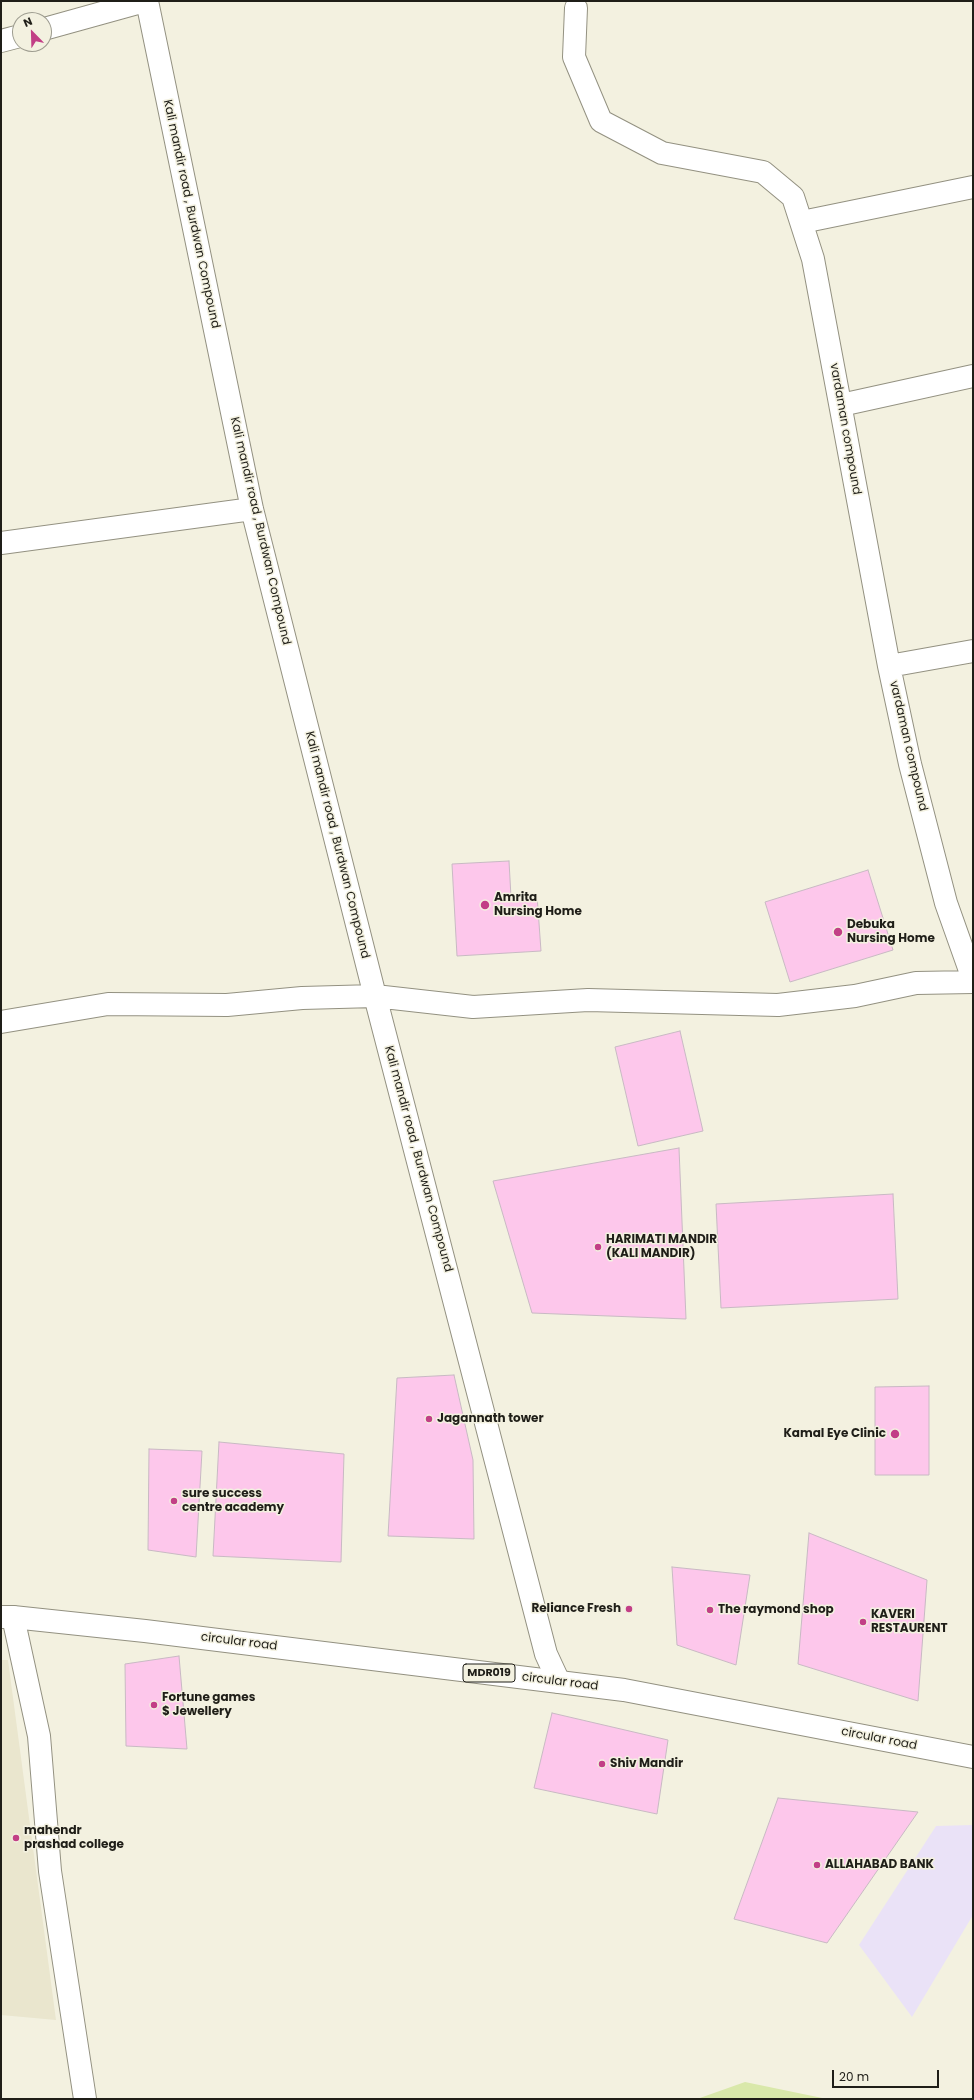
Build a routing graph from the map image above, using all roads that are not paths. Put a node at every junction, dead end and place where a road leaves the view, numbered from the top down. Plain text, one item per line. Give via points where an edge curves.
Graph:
1 (146, 1) edge
2 (576, 8) dead end
3 (52, 27) edge
4 (12, 38) edge
5 (1, 41) edge
6 (973, 188) edge
7 (802, 222) junction
8 (973, 376) edge
9 (841, 405) junction
10 (252, 509) junction
11 (1, 543) edge
12 (973, 651) edge
13 (889, 666) junction
14 (973, 981) edge
15 (375, 996) junction
16 (1, 1022) edge
17 (7, 1617) edge
18 (558, 1682) junction
19 (973, 1757) edge
20 (85, 2099) edge

1 - 3 street
1 - 10 street, Kali mandir road , Burdwan Compound
2 - 7 street, vardaman compound via 574,57 601,121 662,153 763,172 793,197
4 - 5 street
6 - 7 street
7 - 9 street, vardaman compound via 813,259
8 - 9 street
9 - 13 street, vardaman compound
10 - 11 street
10 - 15 street, Kali mandir road , Burdwan Compound
12 - 13 street
13 - 14 street, vardaman compound via 910,764 946,903
14 - 15 street via 916,983 855,996 778,1005 588,1000 473,1007
15 - 16 street via 302,998 227,1005 108,1004
15 - 18 street, Kali mandir road , Burdwan Compound via 546,1654
17 - 18 street, circular road / MDR019 via 152,1632
17 - 20 street via 39,1736 50,1871
18 - 19 street, circular road / MDR019 via 624,1690

